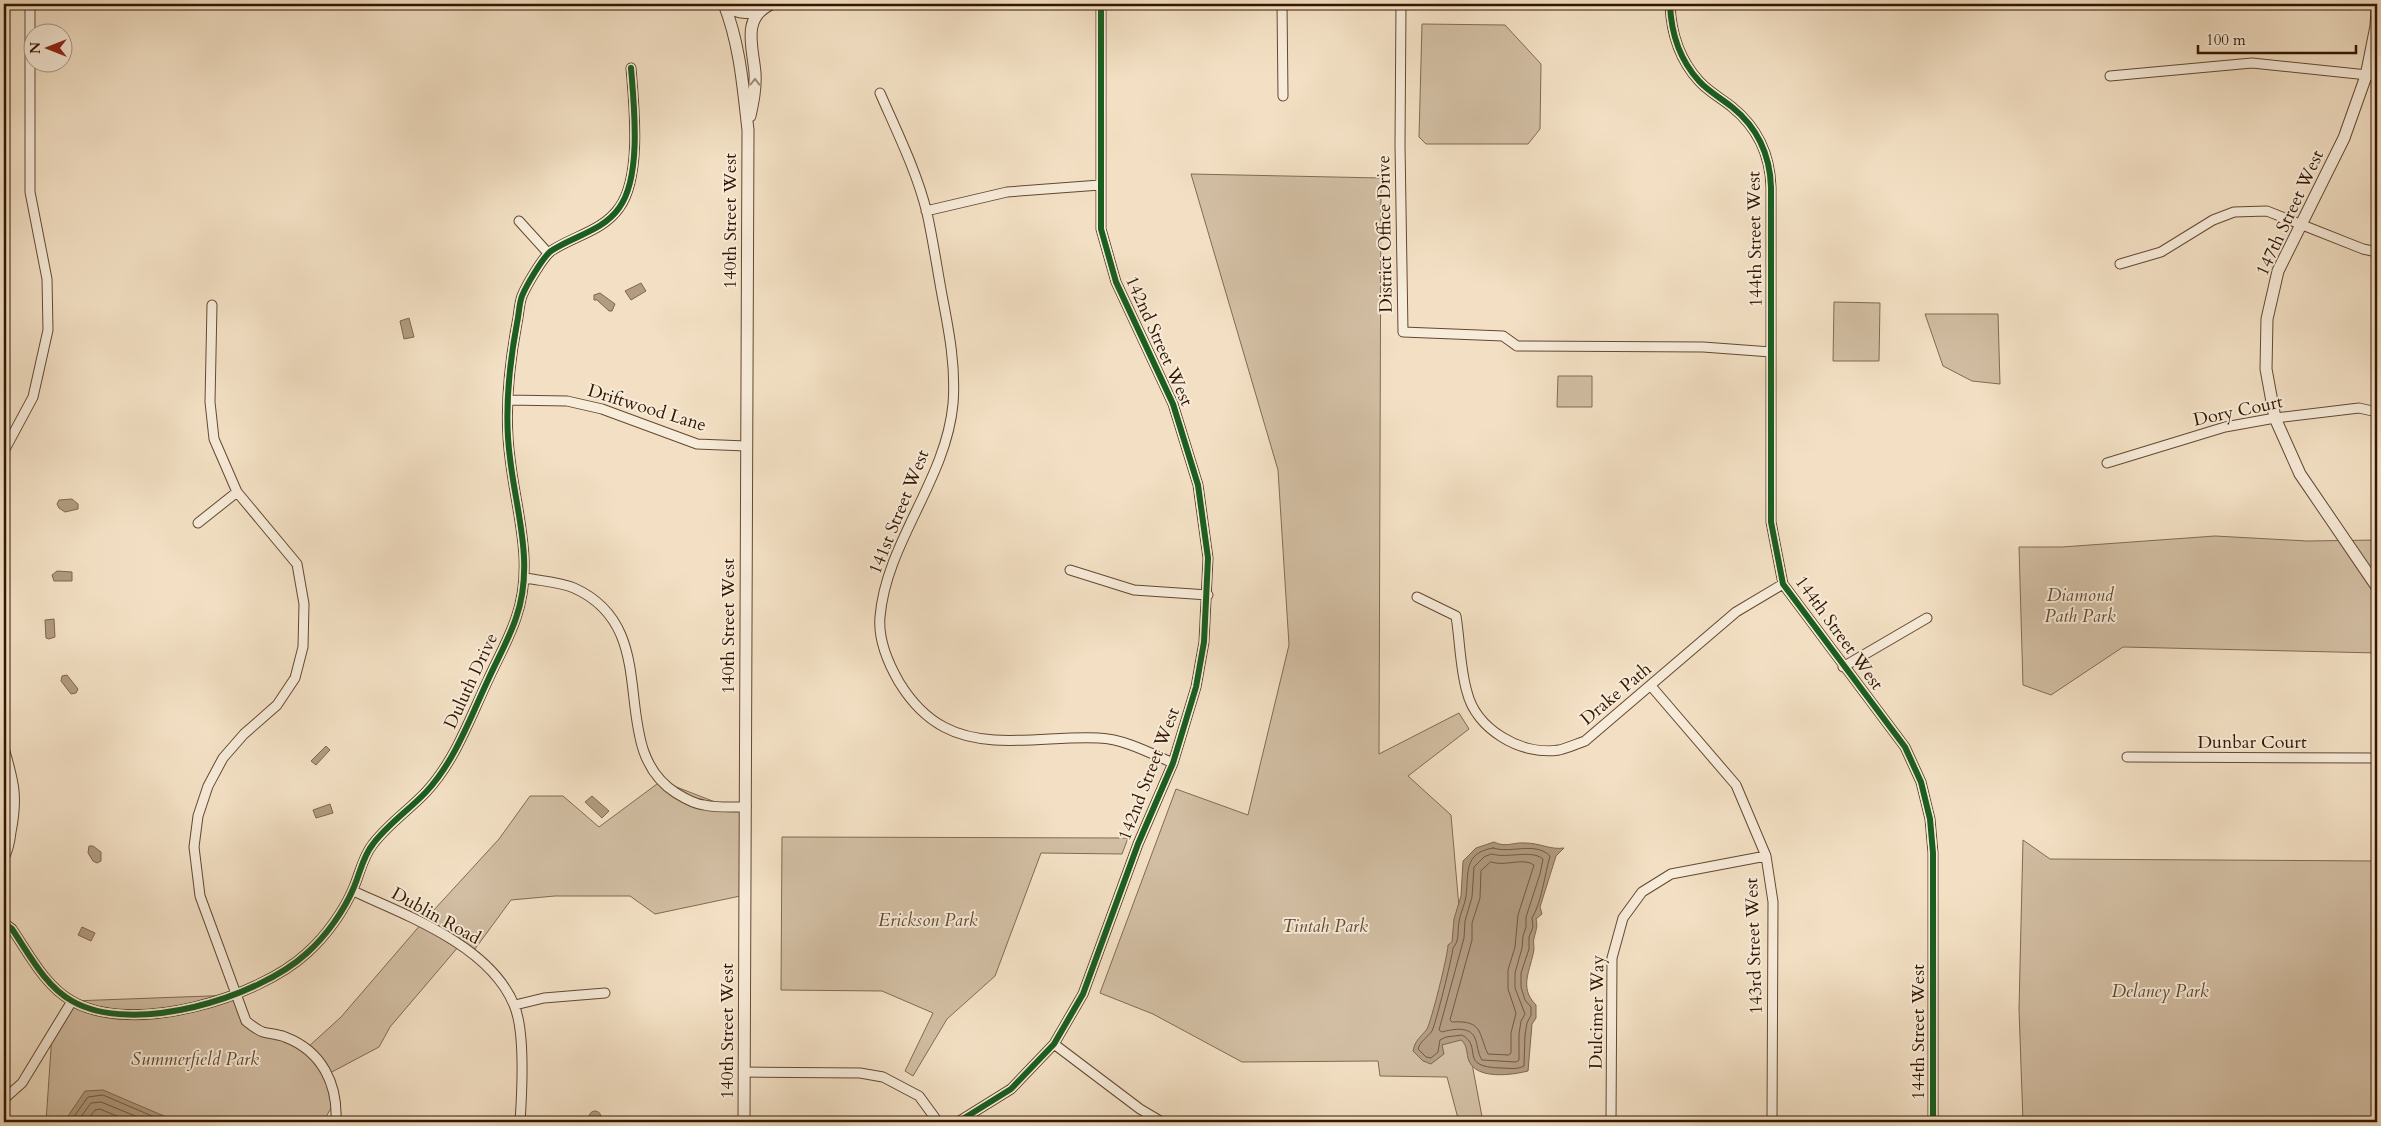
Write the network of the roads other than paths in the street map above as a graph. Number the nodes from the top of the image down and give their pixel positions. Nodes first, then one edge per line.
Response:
1 (30, 4) edge
2 (725, 4) edge
3 (1101, 4) edge
4 (1282, 4) edge
5 (1401, 4) edge
6 (1670, 4) edge
7 (768, 5) edge
8 (2377, 9) edge
9 (631, 68) dead end
10 (2110, 76) dead end
11 (2372, 76) edge
12 (880, 93) dead end
13 (1283, 96) dead end
14 (748, 130) junction
15 (1100, 185) junction
16 (926, 211) junction
17 (519, 221) dead end
18 (2300, 224) junction
19 (2377, 252) edge
20 (548, 253) junction
21 (2120, 264) dead end
22 (212, 305) dead end
23 (1771, 352) junction
24 (508, 400) junction
25 (2377, 412) edge
26 (2275, 418) junction
27 (746, 446) junction
28 (4, 450) edge
29 (2107, 463) dead end
30 (237, 492) junction
31 (198, 523) dead end
32 (1070, 570) dead end
33 (526, 578) junction
34 (1783, 584) junction
35 (2377, 588) edge
36 (1208, 595) junction
37 (1417, 598) dead end
38 (1927, 618) dead end
39 (1843, 667) junction
40 (1651, 686) junction
41 (4, 748) edge
42 (2127, 758) dead end
43 (2377, 758) edge
44 (1173, 763) junction
45 (746, 807) junction
46 (1766, 856) junction
47 (4, 858) edge
48 (353, 890) junction
49 (4, 923) edge
50 (605, 993) dead end
51 (236, 995) junction
52 (72, 1001) junction
53 (515, 1005) junction
54 (1054, 1044) junction
55 (744, 1072) junction
56 (4, 1099) edge
57 (336, 1122) edge
58 (520, 1122) edge
59 (744, 1122) edge
60 (938, 1122) edge
61 (958, 1122) edge
62 (1162, 1122) edge
63 (1611, 1122) edge
64 (1772, 1122) edge
65 (1932, 1122) edge

1 - 28 street
2 - 7 street
2 - 14 street, 140th Street West
3 - 15 street, 142nd Street West
4 - 13 street
5 - 23 street, District Office Drive
6 - 23 street, 144th Street West
14 -> 7 street, 140th Street West
8 - 11 street, 147th Street West
9 - 20 street
10 - 11 street
11 - 18 street, 147th Street West
12 - 16 street, 141st Street West
14 - 27 street, 140th Street West
15 - 16 street
15 - 36 street, 142nd Street West
16 - 44 street, 141st Street West
17 - 20 street
18 - 19 street
18 - 21 street
18 - 26 street, 147th Street West
20 - 24 street, Duluth Drive
22 - 30 street
23 - 34 street, 144th Street West
24 - 27 street, Driftwood Lane
24 - 33 street, Duluth Drive
25 - 26 street, Dory Court
26 - 29 street, Dory Court
26 - 35 street, 147th Street West
27 - 45 street, 140th Street West
30 - 31 street
30 - 51 street
32 - 36 street
33 - 45 street
33 - 48 street, Duluth Drive
34 - 39 street, 144th Street West
34 - 40 street, Drake Path
36 - 44 street, 142nd Street West
37 - 40 street, Drake Path
38 - 39 street
39 - 65 street, 144th Street West
40 - 46 street, 143rd Street West
41 - 47 street
42 - 43 street, Dunbar Court
44 - 54 street, 142nd Street West
45 - 55 street, 140th Street West
46 - 63 street, Dulcimer Way
46 - 64 street, 143rd Street West
48 - 51 street, Duluth Drive
48 - 53 street, Dublin Road
49 - 52 street, Duluth Drive
50 - 53 street
51 - 52 street, Duluth Drive
51 - 57 street
52 - 56 street
53 - 58 street, Dublin Road
54 - 61 street, 142nd Street West
54 - 62 street
55 - 59 street, 140th Street West
55 - 60 street

